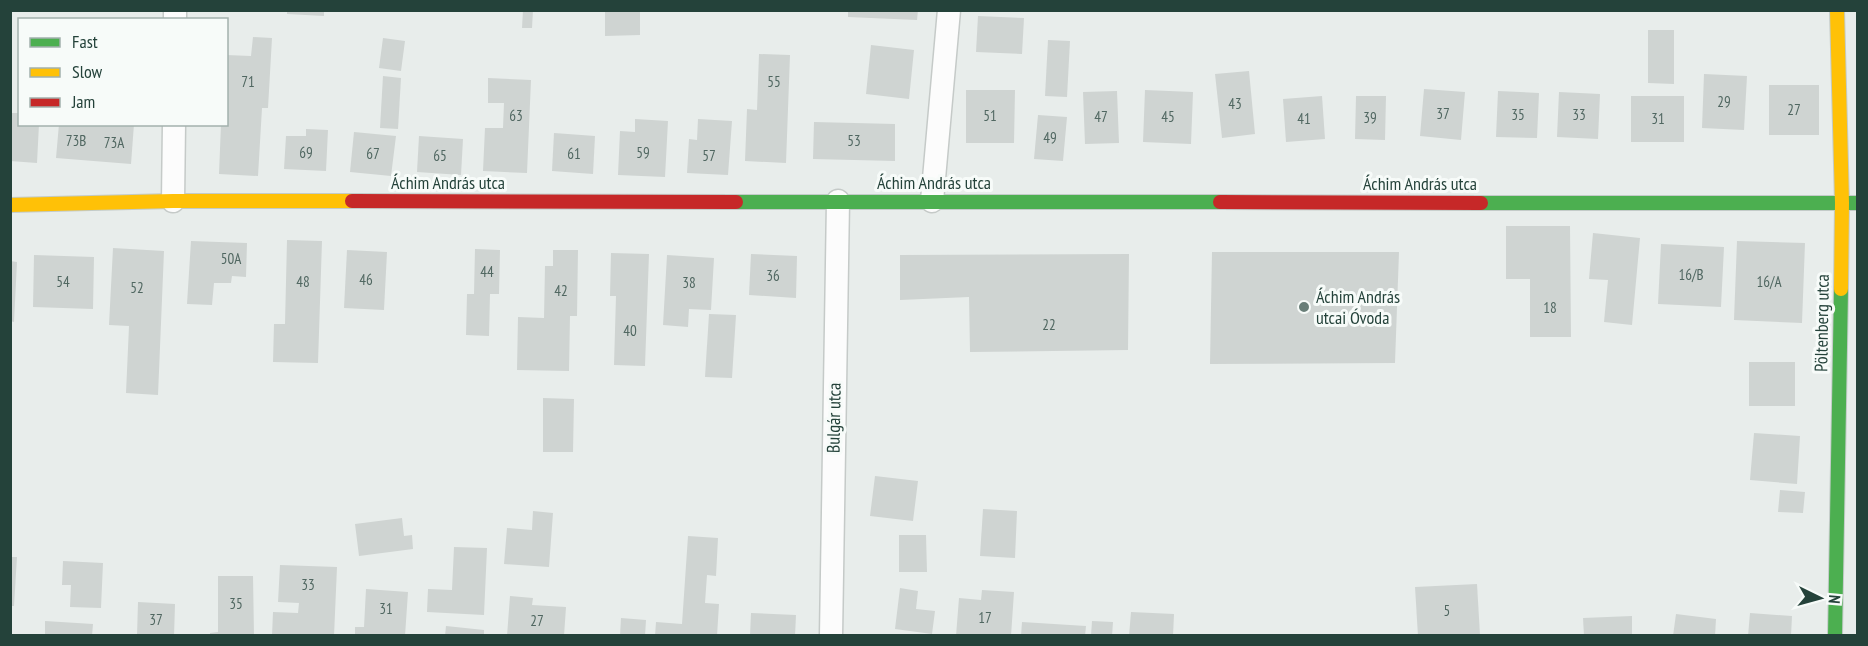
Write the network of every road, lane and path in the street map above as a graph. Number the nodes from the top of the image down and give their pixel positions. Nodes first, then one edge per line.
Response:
1 (949, 10) edge
2 (1837, 10) edge
3 (174, 126) edge
4 (173, 201) junction
5 (838, 201) junction
6 (932, 201) junction
7 (1842, 203) junction
8 (1857, 203) edge
9 (10, 205) edge
10 (831, 636) edge
11 (1835, 636) edge

1 - 6 street
2 - 7 street, Pöltenberg utca
3 - 4 street
4 - 5 street, Áchim András utca
4 - 9 street, Áchim András utca
5 - 6 street, Áchim András utca
5 - 10 street, Bulgár utca
6 - 7 street, Áchim András utca
7 - 8 street, Áchim András utca
7 - 11 street, Pöltenberg utca

